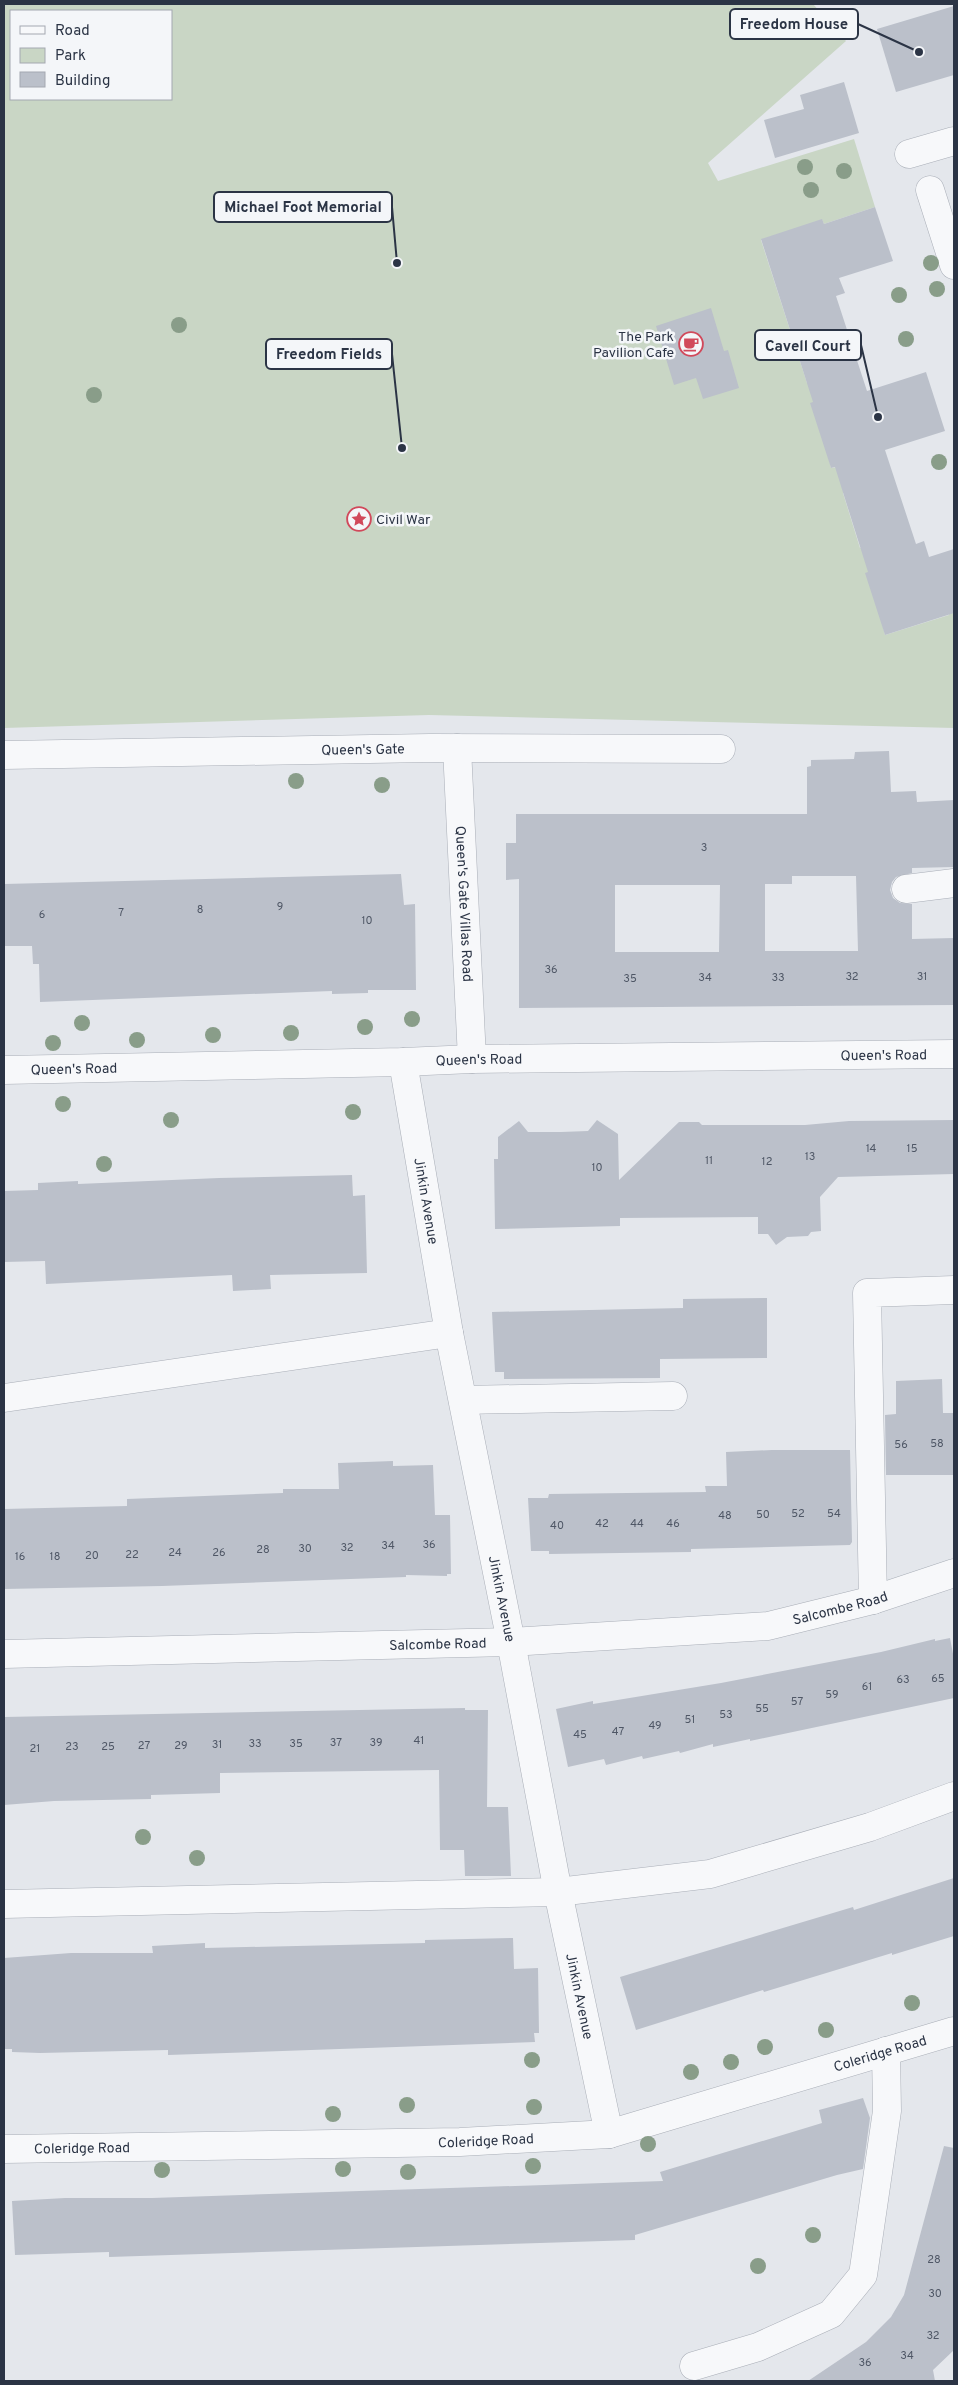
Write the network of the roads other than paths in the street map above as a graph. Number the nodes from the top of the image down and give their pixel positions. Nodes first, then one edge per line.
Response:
1 (954, 141) edge
2 (909, 154) dead end
3 (930, 190) dead end
4 (954, 265) edge
5 (457, 748) junction
6 (721, 749) dead end
7 (4, 755) edge
8 (954, 883) edge
9 (906, 889) dead end
10 (954, 1054) edge
11 (472, 1059) junction
12 (403, 1062) junction
13 (4, 1070) edge
14 (954, 1290) edge
15 (449, 1333) junction
16 (673, 1396) dead end
17 (4, 1398) edge
18 (463, 1400) junction
19 (954, 1572) edge
20 (873, 1600) junction
21 (511, 1642) junction
22 (4, 1654) edge
23 (954, 1796) edge
24 (558, 1892) junction
25 (4, 1904) edge
26 (954, 2031) edge
27 (886, 2052) junction
28 (609, 2134) junction
29 (4, 2149) edge
30 (694, 2366) dead end

1 - 2 street
3 - 4 street
5 - 6 street, Queen's Gate
5 - 7 street, Queen's Gate
5 - 11 street, Queen's Gate Villas Road
8 - 9 street
10 - 11 street, Queen's Road
11 - 12 street, Queen's Road
12 - 13 street, Queen's Road
12 - 15 street, Jinkin Avenue
14 - 20 street
15 - 17 street
15 - 18 street, Jinkin Avenue
16 - 18 street
18 - 21 street, Jinkin Avenue
19 - 20 street, Salcombe Road
20 - 21 street, Salcombe Road
21 - 22 street, Salcombe Road
21 - 24 street, Jinkin Avenue
23 - 24 street
24 - 25 street
24 - 28 street, Jinkin Avenue
26 - 27 street, Coleridge Road
27 - 28 street, Coleridge Road
27 - 30 street
28 - 29 street, Coleridge Road

